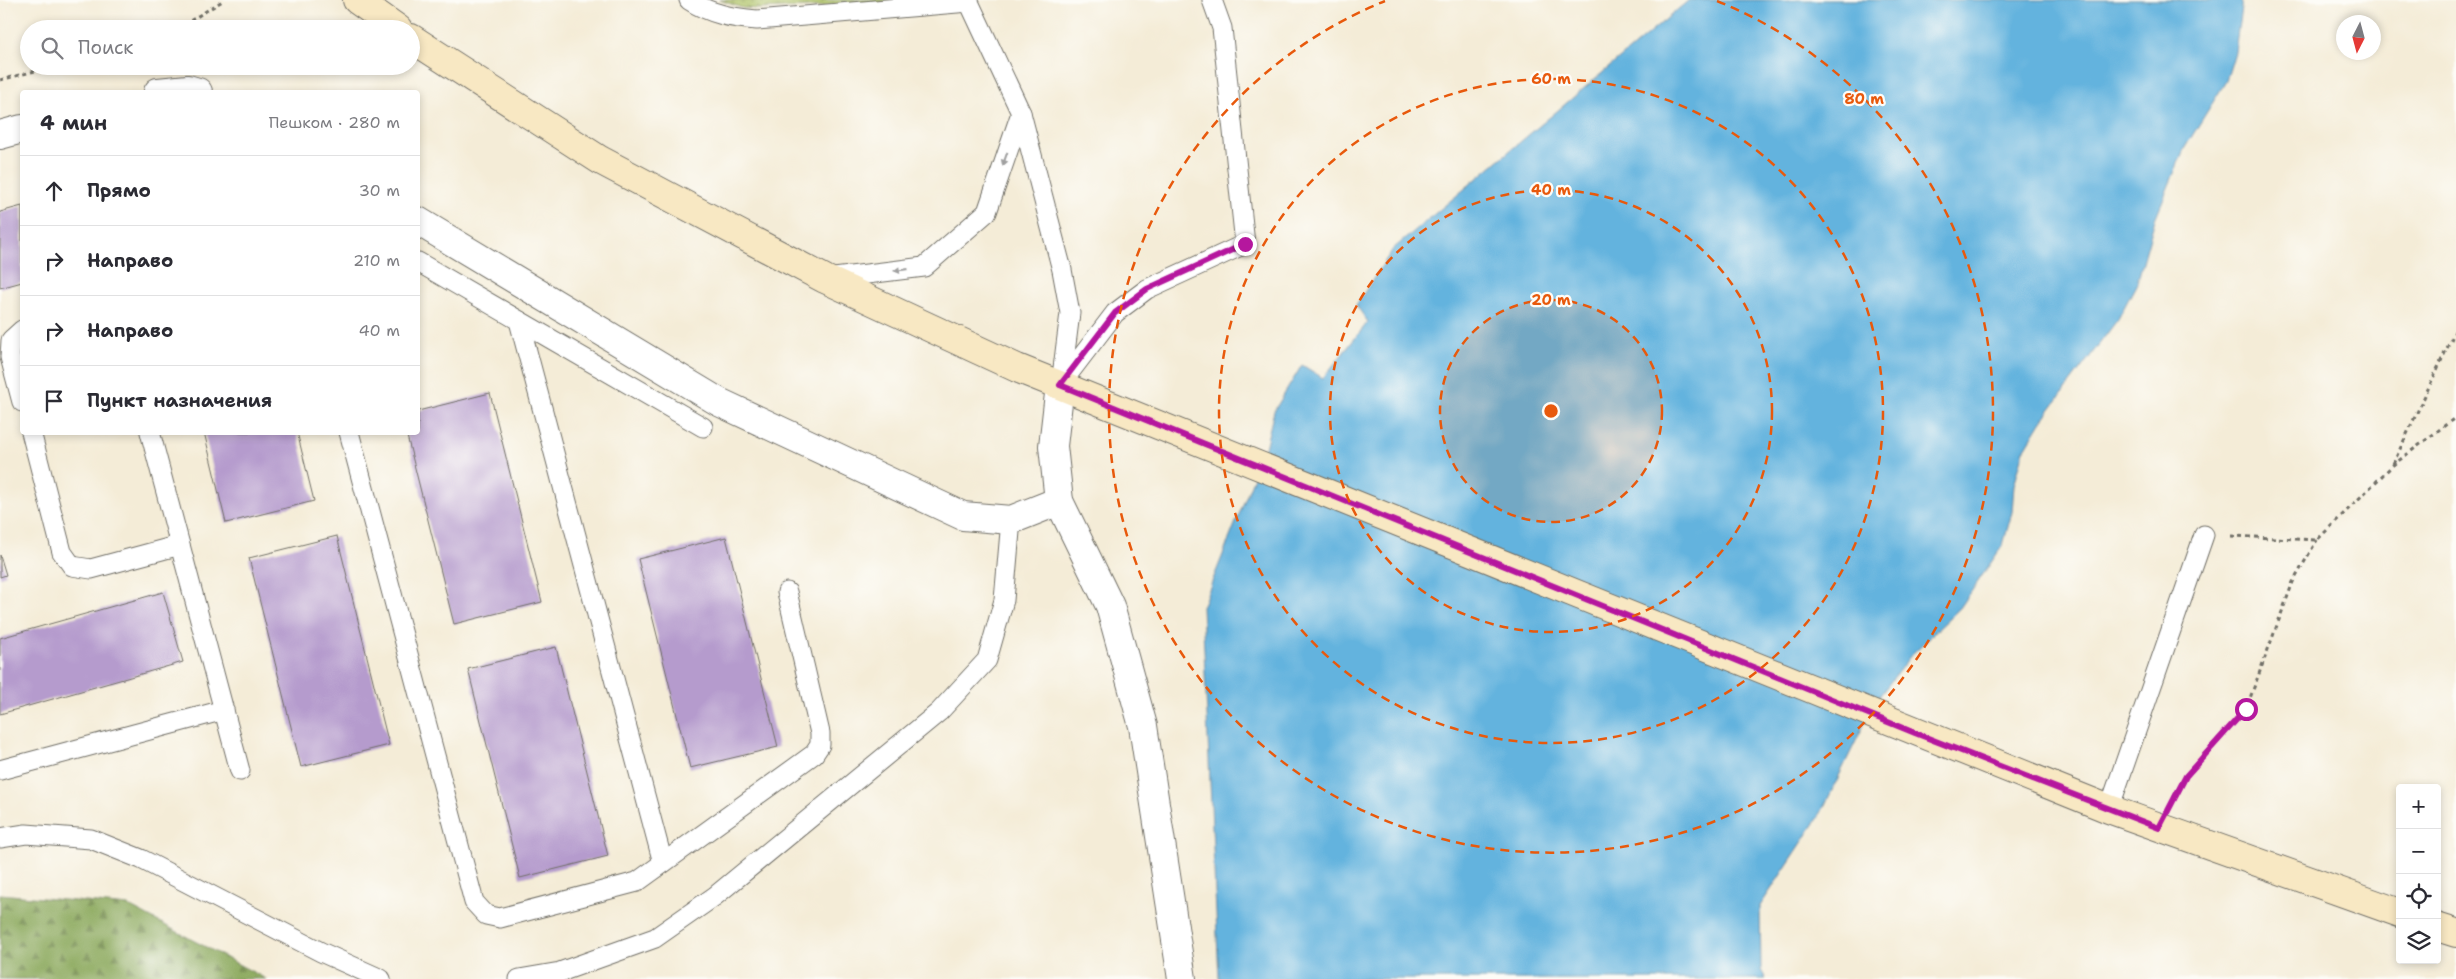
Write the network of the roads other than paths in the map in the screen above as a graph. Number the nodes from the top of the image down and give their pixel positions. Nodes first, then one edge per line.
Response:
1 (357, 0) edge
2 (689, 0) edge
3 (1212, 0) edge
4 (969, 1) edge
5 (385, 20) edge
6 (420, 44) edge
7 (178, 90) edge
8 (191, 90) edge
9 (1021, 113) junction
10 (20, 130) edge
11 (0, 135) edge
12 (420, 222) edge
13 (420, 263) edge
14 (825, 279) junction
15 (519, 321) junction
16 (20, 332) edge
17 (1060, 385) junction
18 (20, 394) edge
19 (703, 427) dead end
20 (31, 435) edge
21 (151, 435) edge
22 (350, 435) edge
23 (1059, 501) junction
24 (1011, 520) junction
25 (2204, 535) road end
26 (180, 545) junction
27 (787, 592) dead end
28 (224, 710) junction
29 (0, 770) edge
30 (240, 771) dead end
31 (2109, 809) junction
32 (0, 838) edge
33 (663, 863) junction
34 (2396, 912) edge
35 (2441, 928) edge
36 (2456, 933) edge
37 (382, 979) edge
38 (519, 979) edge
39 (1182, 979) edge

1 - 5 main road
2 - 4 lane
3 - 17 lane
4 - 9 lane
6 - 14 main road
7 - 8 street
9 -> 14 lane
9 - 17 lane
10 - 11 street
12 - 24 street
13 - 15 lane
14 - 17 main road
15 - 19 lane
15 - 33 lane
16 - 18 lane
17 - 23 street
17 - 31 main road
20 - 26 lane
21 - 26 lane
22 - 33 lane
23 - 24 street
23 - 39 street
24 - 38 lane
25 - 31 lane
26 - 28 lane
27 - 33 lane
28 - 29 lane
28 - 30 lane
31 - 34 main road
32 - 37 lane
35 - 36 main road

